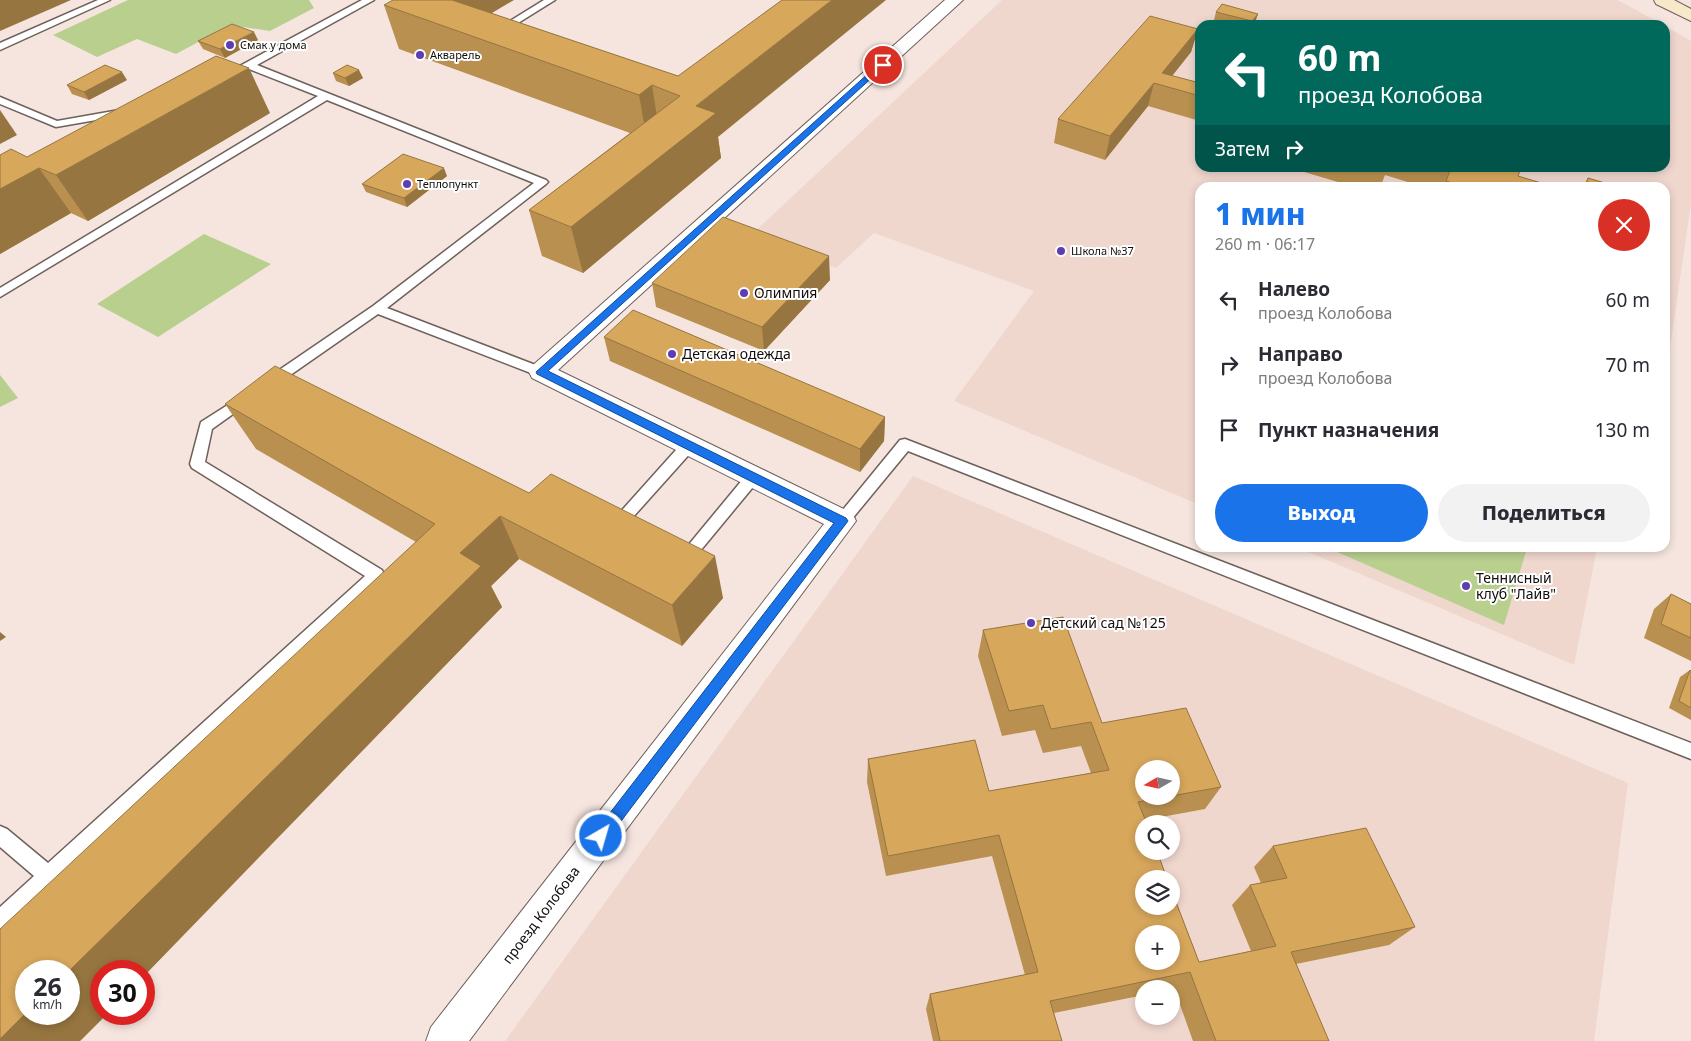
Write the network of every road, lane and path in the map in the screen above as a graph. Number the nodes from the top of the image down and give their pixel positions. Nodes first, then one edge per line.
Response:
1 (105, 0) edge
2 (369, 0) edge
3 (550, 0) edge
4 (955, 0) edge
5 (1662, 0) edge
6 (1691, 16) edge
7 (503, 37) edge
8 (0, 47) edge
9 (249, 65) junction
10 (216, 81) edge
11 (326, 96) junction
12 (0, 100) edge
13 (138, 110) edge
14 (0, 293) edge
15 (377, 309) junction
16 (541, 372) junction
17 (689, 445) junction
18 (753, 477) junction
19 (842, 521) junction
20 (620, 522) edge
21 (691, 552) edge
22 (1691, 751) edge
23 (0, 835) edge
24 (48, 876) junction
25 (0, 920) edge
26 (445, 1041) edge

1 - 8 lane
2 - 9 lane
3 - 7 lane
4 - 16 street
5 - 6 street
9 - 10 lane
9 - 11 lane
11 - 14 lane
11 - 15 lane
12 - 13 lane
15 - 16 lane
15 - 24 lane
16 - 17 street
17 - 18 street
17 - 20 lane
18 - 19 street
18 - 21 lane
19 - 22 lane
19 - 26 street, проезд Колобова
23 - 24 lane
24 - 25 lane

